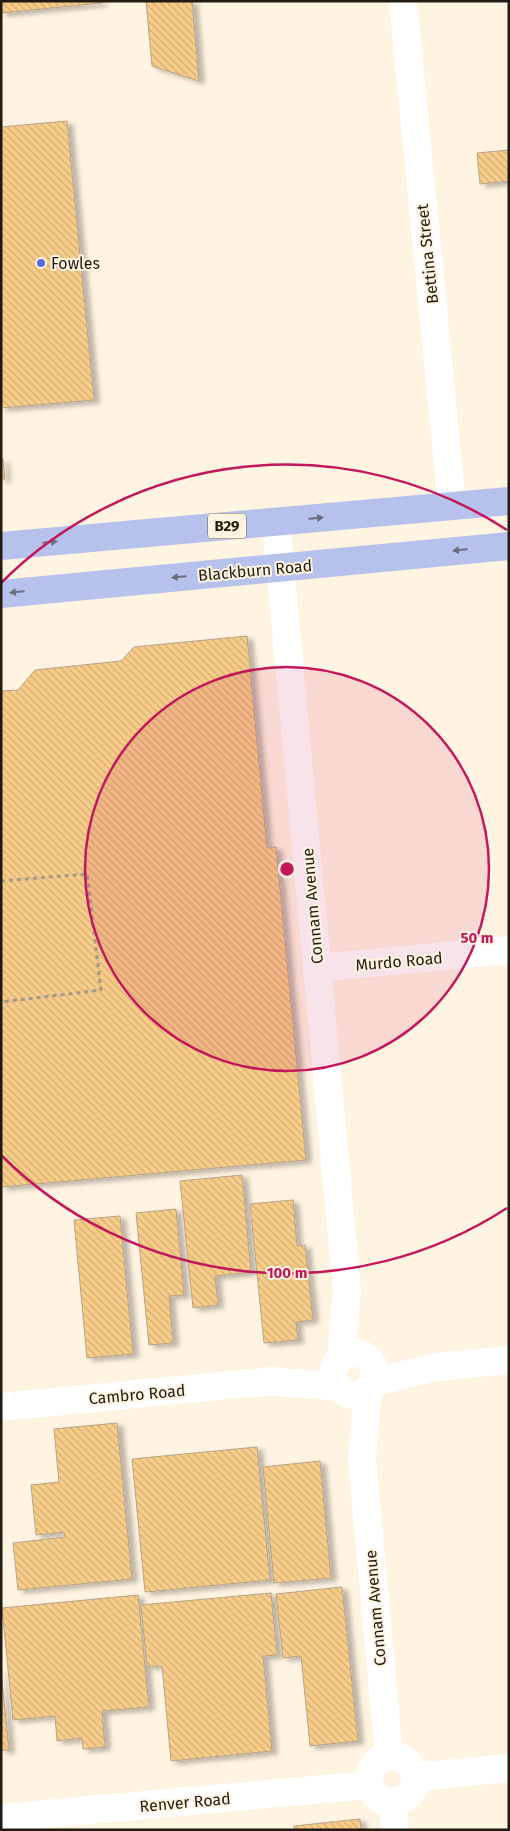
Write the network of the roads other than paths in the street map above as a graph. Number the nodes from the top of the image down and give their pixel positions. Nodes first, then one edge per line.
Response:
1 (403, 1) edge
2 (509, 501) edge
3 (452, 506) junction
4 (276, 522) junction
5 (1, 546) edge
6 (509, 546) edge
7 (280, 567) junction
8 (1, 594) edge
9 (509, 950) edge
10 (318, 968) junction
11 (509, 1360) edge
12 (355, 1374) junction
13 (1, 1407) edge
14 (389, 1756) junction
15 (509, 1768) edge
16 (415, 1777) junction
17 (369, 1785) junction
18 (393, 1802) junction
19 (1, 1818) edge
20 (396, 1830) edge

1 - 3 street, Bettina Street
2 - 3 main road, B29
4 -> 3 main road, B29
5 -> 4 main road, B29
4 - 7 street, Connam Avenue
6 -> 7 main road, Blackburn Road
7 -> 8 main road, Blackburn Road
7 - 10 street, Connam Avenue
9 - 10 street, Murdo Road
10 - 12 street, Connam Avenue
11 - 12 street, Cambro Road
12 - 13 street, Cambro Road
12 - 14 street, Connam Avenue
14 - 16 street
14 - 17 street
15 - 16 street
16 - 18 street
17 - 18 street
17 - 19 street, Renver Road
18 - 20 street

